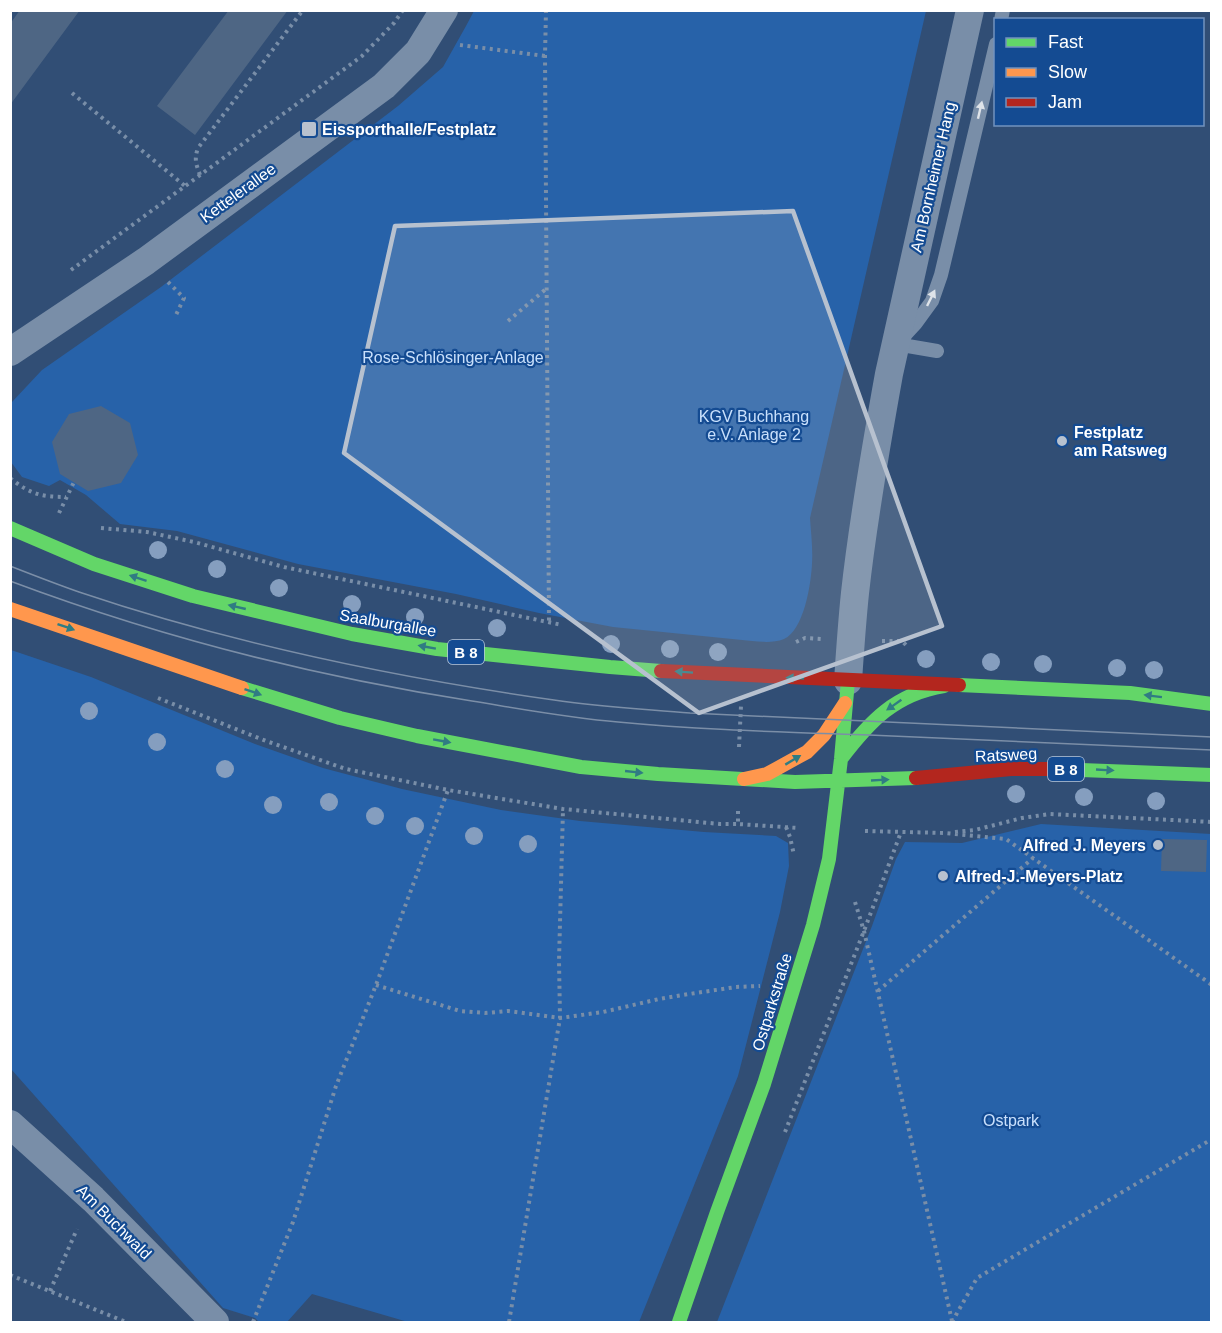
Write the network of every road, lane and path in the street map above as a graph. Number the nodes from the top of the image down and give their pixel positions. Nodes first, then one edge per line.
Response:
1 (303, 10) edge
2 (403, 10) edge
3 (444, 10) edge
4 (546, 10) edge
5 (970, 10) edge
6 (457, 45) dead end
7 (994, 52) edge
8 (545, 56) junction
9 (72, 93) dead end
10 (201, 175) junction
11 (185, 186) junction
12 (71, 270) dead end
13 (167, 282) dead end
14 (547, 288) junction
15 (176, 315) dead end
16 (508, 321) dead end
17 (896, 345) junction
18 (937, 351) dead end
19 (10, 352) edge
20 (10, 478) edge
21 (74, 482) dead end
22 (66, 497) junction
23 (55, 522) dead end
24 (94, 527) dead end
25 (10, 528) edge
26 (10, 609) edge
27 (969, 684) junction
28 (847, 690) junction
29 (741, 697) dead end
30 (1212, 704) edge
31 (739, 754) dead end
32 (841, 759) junction
33 (1212, 775) edge
34 (739, 780) junction
35 (838, 782) junction
36 (448, 790) dead end
37 (563, 809) dead end
38 (1212, 822) edge
39 (883, 831) dead end
40 (902, 832) junction
41 (945, 833) junction
42 (1033, 858) junction
43 (864, 931) junction
44 (376, 985) junction
45 (1212, 985) edge
46 (766, 986) dead end
47 (878, 991) junction
48 (560, 1018) junction
49 (11, 1128) edge
50 (783, 1138) dead end
51 (1212, 1139) edge
52 (81, 1220) dead end
53 (10, 1275) edge
54 (50, 1291) junction
55 (951, 1322) edge
56 (126, 1323) edge
57 (215, 1323) edge
58 (253, 1323) edge
59 (509, 1323) edge
60 (679, 1323) edge

1 - 10 path
2 - 10 path
3 - 19 street, Kettelerallee
4 - 8 path
5 - 17 street, Am Bornheimer Hang
6 - 8 path
17 -> 7 lane, Am Bornheimer Hang
8 - 14 path
9 - 11 path
10 - 11 path
11 - 12 path
13 - 15 path
14 - 16 path
14 - 24 path
17 - 18 lane
17 - 28 street, Am Bornheimer Hang
20 - 22 path
21 - 22 path
22 - 23 path
28 -> 25 main road, Saalburgallee / B 8
26 -> 34 main road, B 8
27 - 28 main road, B 8
30 -> 27 main road, B 8
27 -> 32 main road, B 8
28 - 32 main road, Ostparkstraße
34 -> 28 main road, B 8
29 - 31 path
32 - 35 main road, Ostparkstraße
35 -> 33 main road, Ratsweg / B 8
34 - 35 main road, B 8
35 - 60 main road, Ostparkstraße
36 - 44 path
37 - 48 path
38 - 41 path
39 - 40 path
40 - 41 path
40 - 43 path
41 - 42 path
42 - 45 path
42 - 47 path
43 - 47 path
43 - 50 path
44 - 48 path
44 - 58 path
46 - 48 path
47 - 55 path
48 - 59 path
49 - 57 street, Am Buchwald
51 - 55 path
52 - 54 path
53 - 54 path
54 - 56 path

